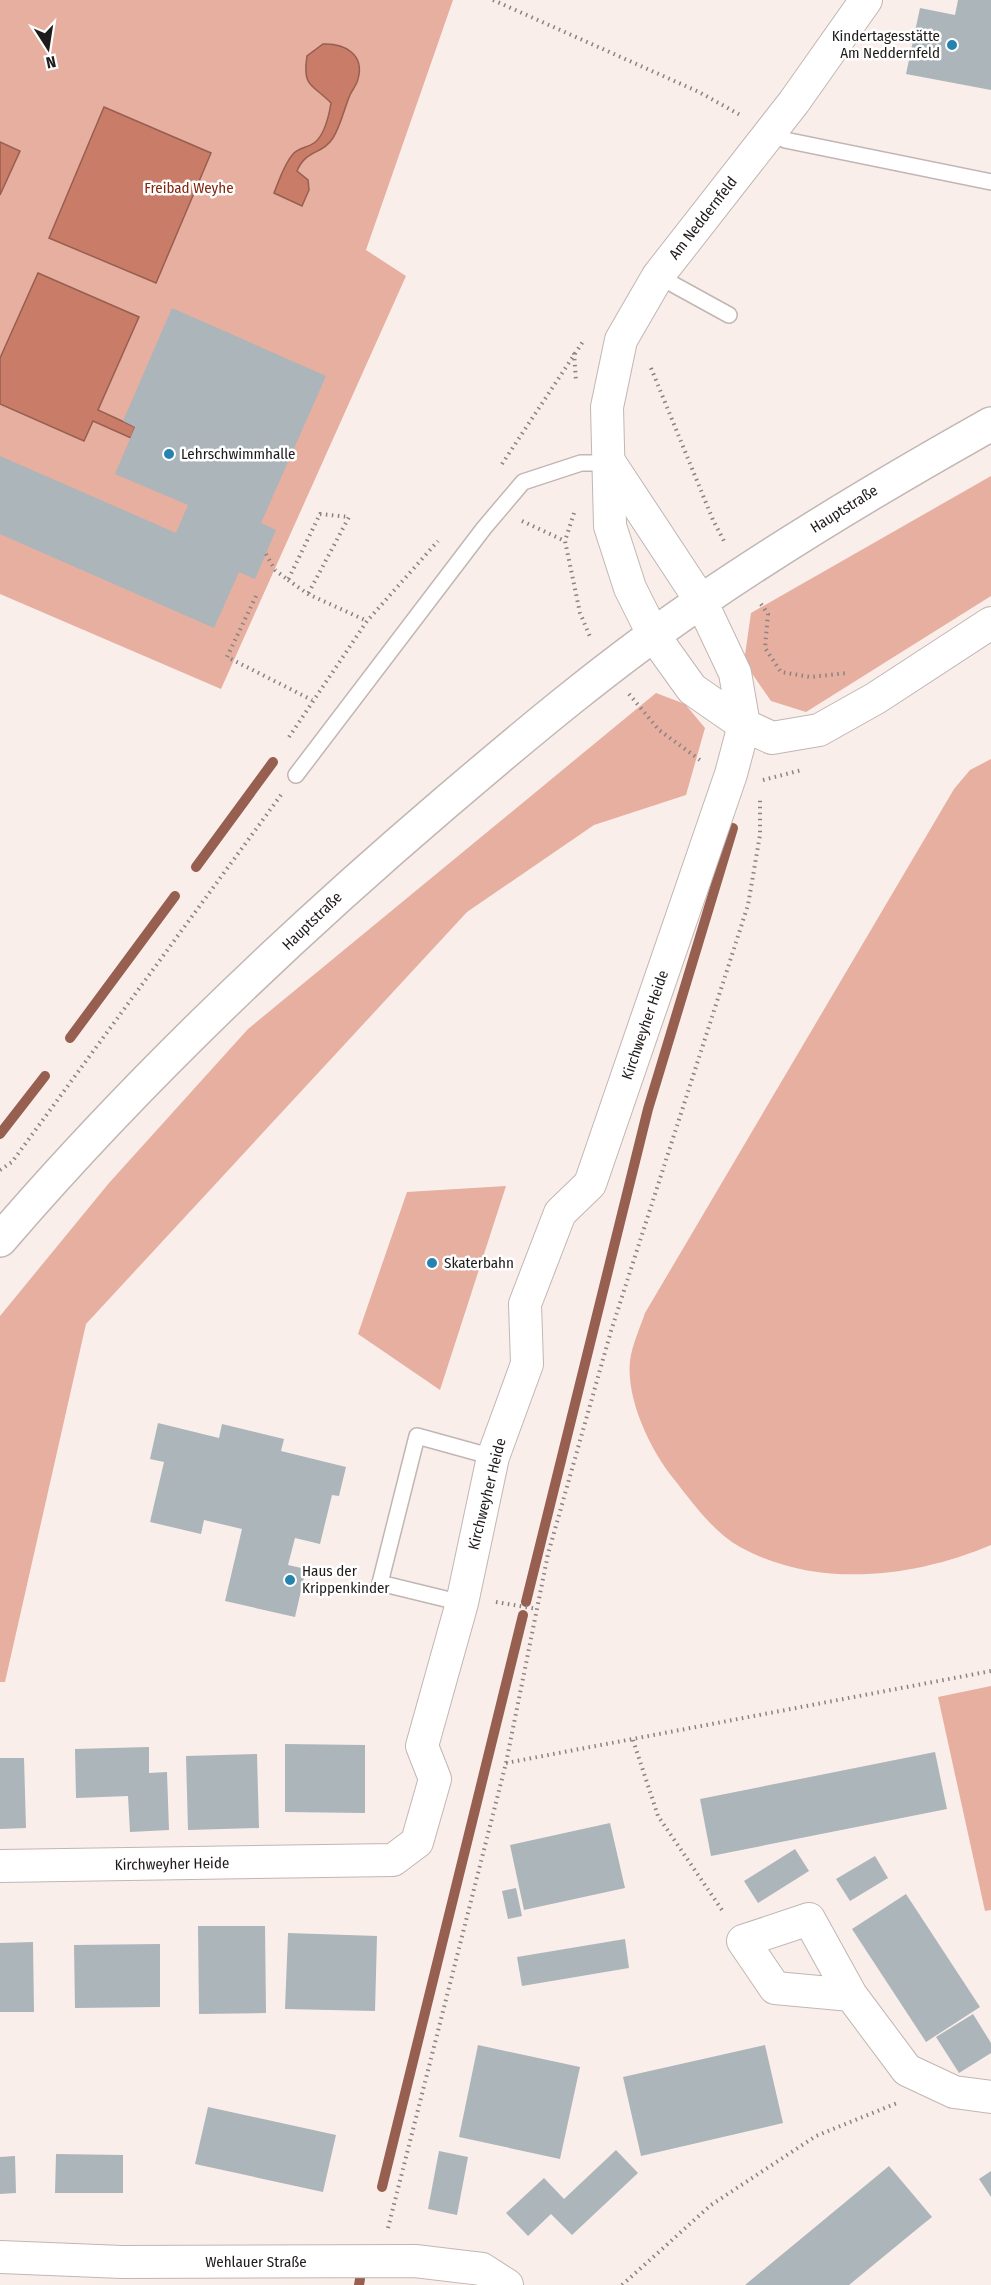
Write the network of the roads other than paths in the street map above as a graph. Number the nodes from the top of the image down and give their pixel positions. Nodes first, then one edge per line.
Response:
1 (866, 0) edge
2 (785, 140) dead end
3 (991, 182) edge
4 (658, 276) junction
5 (729, 315) dead end
6 (991, 424) edge
7 (610, 463) junction
8 (701, 601) junction
9 (991, 623) edge
10 (654, 636) junction
11 (744, 725) junction
12 (296, 775) road end
13 (0, 1240) edge
14 (493, 1457) junction
15 (463, 1600) junction
16 (0, 1866) edge
17 (851, 1995) junction
18 (991, 2097) edge
19 (0, 2257) edge
20 (507, 2285) edge

1 - 4 street, Am Neddernfeld
2 - 3 lane
4 - 5 lane
4 - 7 street, Am Neddernfeld
6 - 8 main road, Hauptstraße
7 - 8 street
7 - 10 street, Am Neddernfeld
7 - 12 lane
8 - 10 main road, Hauptstraße
8 - 11 street
9 - 11 street
10 - 11 street
10 - 13 main road, Hauptstraße
11 - 14 street, Kirchweyher Heide
14 - 15 street, Kirchweyher Heide
14 - 15 lane
15 - 16 street, Kirchweyher Heide
17 - 17 street
17 - 18 street
19 - 20 street, Wehlauer Straße

